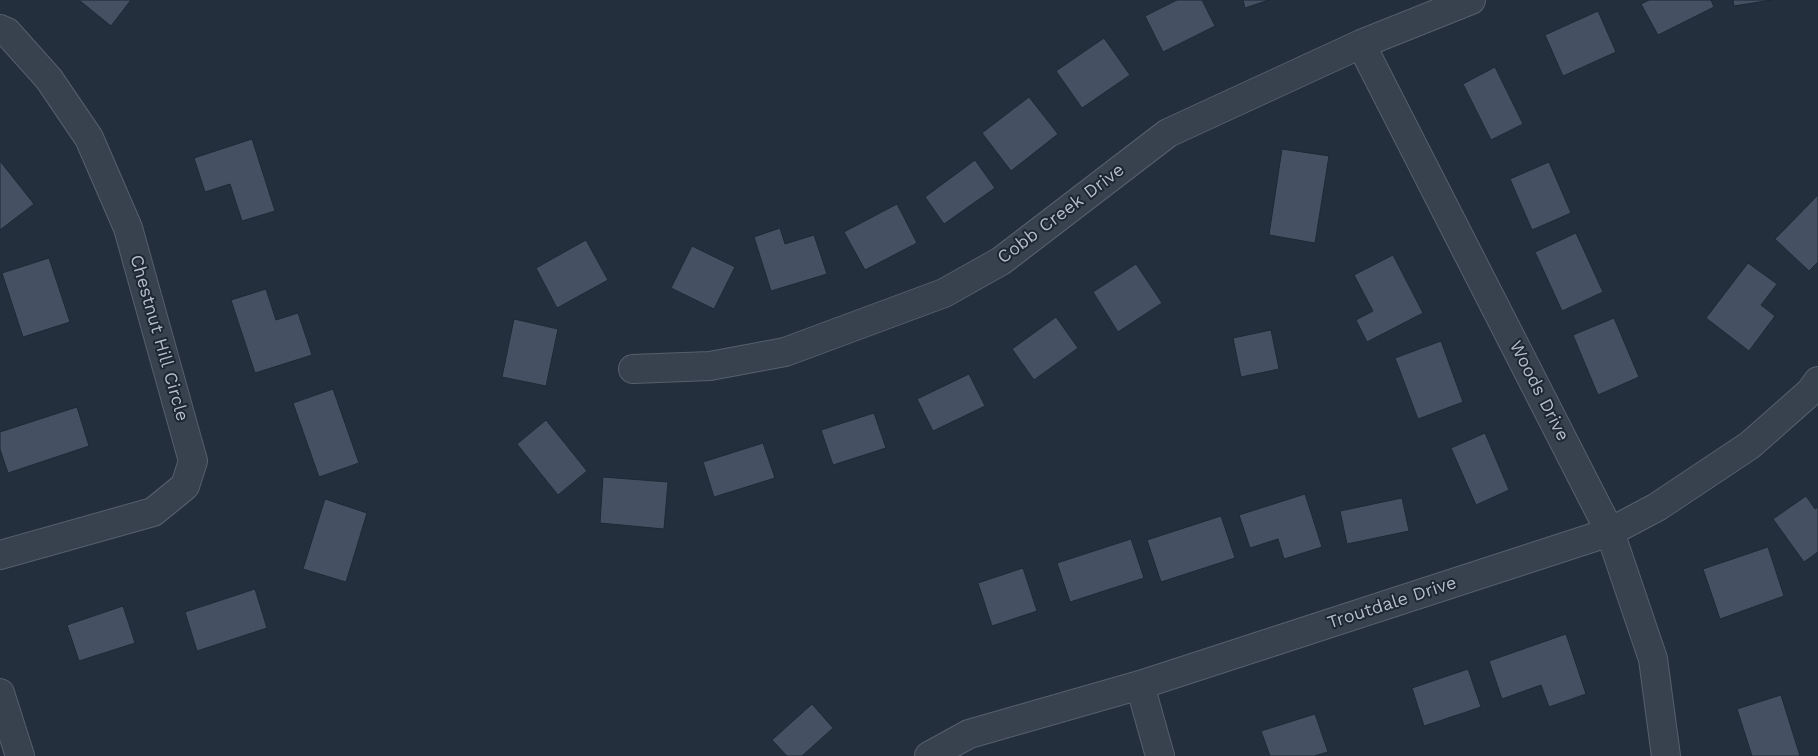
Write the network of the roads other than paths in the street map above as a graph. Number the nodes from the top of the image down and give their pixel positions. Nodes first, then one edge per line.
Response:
1 (1471, 0) edge
2 (0, 29) edge
3 (1361, 44) junction
4 (633, 370) dead end
5 (1818, 381) edge
6 (1610, 532) junction
7 (0, 555) edge
8 (1140, 685) junction
9 (0, 692) edge
10 (20, 756) edge
11 (929, 756) edge
12 (1160, 756) edge
13 (1666, 756) edge

1 - 3 street, Cobb Creek Drive
2 - 7 street, Chestnut Hill Circle
3 - 4 street, Cobb Creek Drive
3 - 6 street, Woods Drive
5 - 6 street, Troutdale Drive
6 - 8 street, Troutdale Drive
6 - 13 street, Woods Drive
8 - 11 street, Troutdale Drive
8 - 12 street
9 - 10 street

